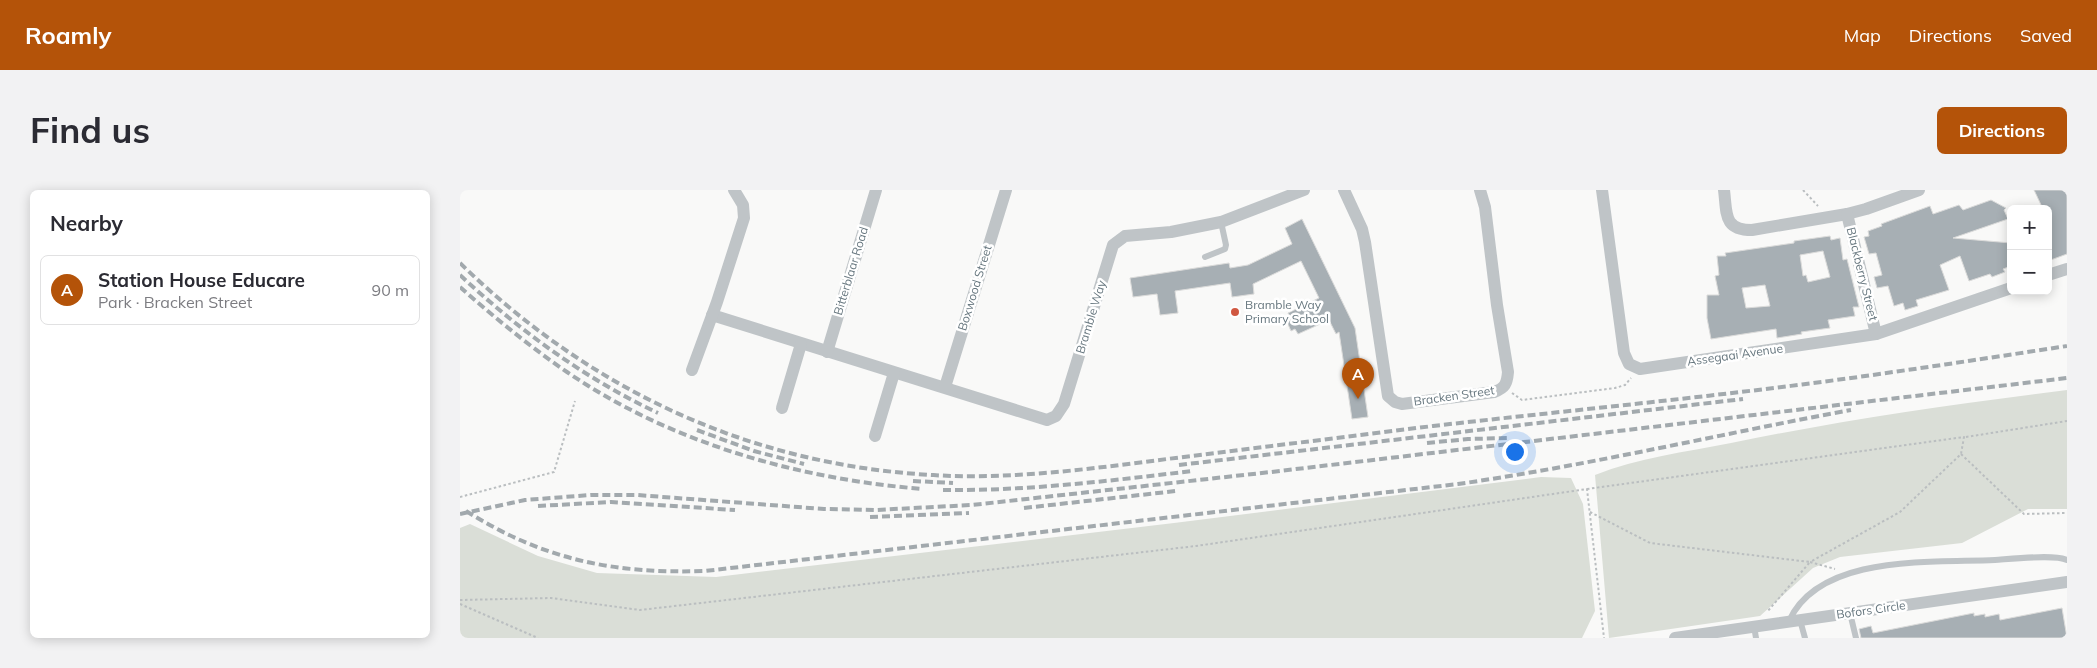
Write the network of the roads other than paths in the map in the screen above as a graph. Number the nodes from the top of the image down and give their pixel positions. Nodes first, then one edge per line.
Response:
1 (734, 190) edge
2 (876, 190) edge
3 (1006, 190) edge
4 (1304, 190) edge
5 (1344, 190) edge
6 (1480, 190) edge
7 (1602, 190) edge
8 (1724, 190) edge
9 (1918, 190) edge
10 (1847, 214) junction
11 (1221, 222) junction
12 (1205, 257) dead end
13 (2067, 269) edge
14 (2052, 274) edge
15 (2007, 289) edge
16 (712, 315) junction
17 (1876, 334) junction
18 (801, 344) junction
19 (826, 352) junction
20 (692, 370) dead end
21 (894, 373) junction
22 (945, 387) junction
23 (782, 408) dead end
24 (874, 436) dead end
25 (2067, 560) edge
26 (2067, 582) edge
27 (1850, 613) junction
28 (1795, 621) junction
29 (1755, 632) edge
30 (1675, 638) edge
31 (1805, 638) edge
32 (1856, 638) edge

1 - 16 street
2 - 19 street, Bitterblaar Road
3 - 22 street, Boxwood Street
4 - 11 street, Bramble Way
5 - 6 street, Bracken Street
7 - 17 street, Assegaai Avenue
8 - 10 street, Blackberry Street
9 - 10 street, Blackberry Street
10 - 17 street, Blackberry Street
11 - 12 lane
11 - 22 street, Bramble Way
13 - 14 street
15 - 17 street, Assegaai Avenue
16 - 18 street, Bramble Way
16 - 20 street
18 - 19 street, Bramble Way
18 - 23 street
19 - 21 street, Bramble Way
21 - 22 street, Bramble Way
21 - 24 street
25 - 28 lane
26 - 27 street, Bofors Circle
27 - 28 street, Bofors Circle
27 - 32 lane
28 - 29 street, Bofors Circle
28 - 31 lane
29 - 30 street, Bofors Circle

